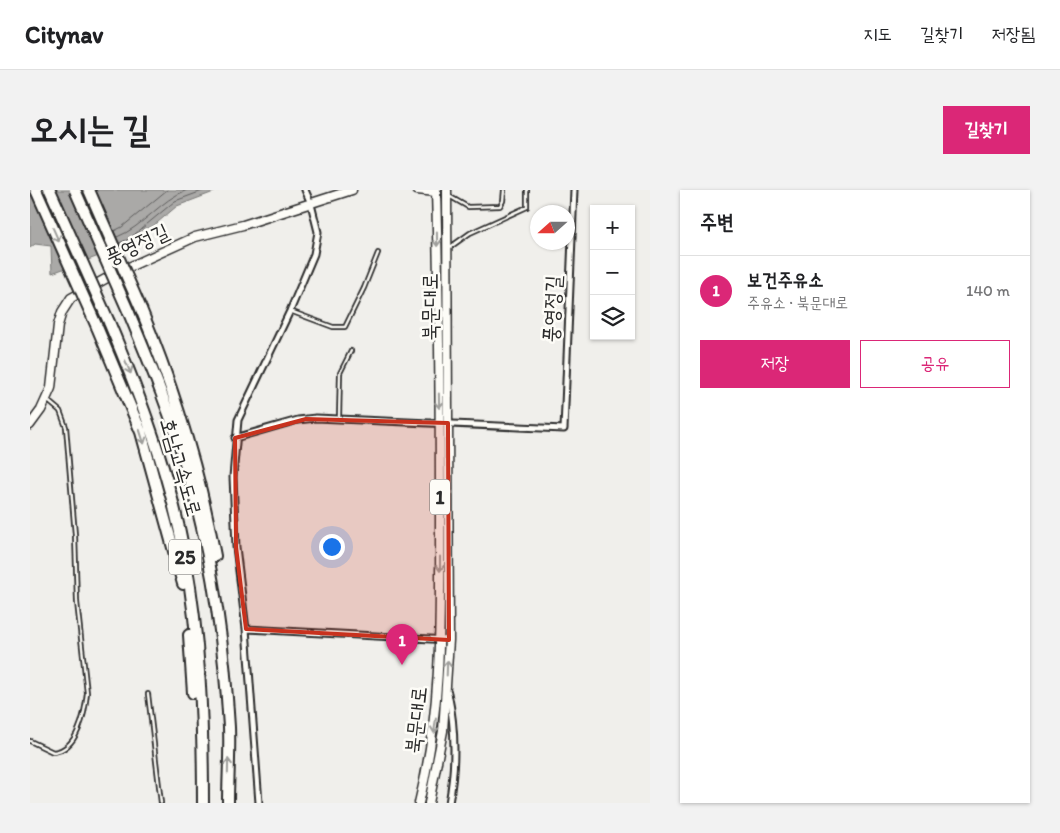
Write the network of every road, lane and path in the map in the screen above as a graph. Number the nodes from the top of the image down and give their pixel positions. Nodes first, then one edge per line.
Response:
1 (36, 190) edge
2 (50, 190) edge
3 (75, 190) edge
4 (89, 190) edge
5 (352, 190) edge
6 (417, 190) edge
7 (504, 190) edge
8 (527, 190) edge
9 (574, 190) edge
10 (306, 191) edge
11 (436, 191) edge
12 (447, 192) edge
13 (310, 202) junction
14 (448, 249) junction
15 (378, 253) dead end
16 (290, 312) junction
17 (351, 351) dead end
18 (46, 399) junction
19 (339, 418) junction
20 (444, 423) junction
21 (30, 425) edge
22 (235, 438) junction
23 (246, 629) junction
24 (444, 639) junction
25 (447, 687) junction
26 (148, 694) dead end
27 (229, 729) junction
28 (30, 741) edge
29 (161, 803) edge
30 (196, 803) edge
31 (203, 803) edge
32 (228, 803) edge
33 (259, 803) edge
34 (419, 803) edge
35 (429, 803) edge
36 (449, 803) edge

1 -> 30 highway, bridge
2 -> 31 highway, 호남고속도로 / 25, bridge
3 - 27 highway, 호남고속도로 / 25, bridge
4 - 27 highway, bridge
5 - 13 main road, 풍영정길
6 - 11 main road
7 - 12 lane
8 - 14 lane
9 - 20 street, 풍영정길
10 - 13 street
11 -> 20 main road, 북문대로 / 1
12 - 14 main road, 북문대로 / 1
13 - 16 street
13 - 18 main road, 풍영정길
14 - 20 main road, 북문대로 / 1
15 - 16 lane
16 - 22 street
17 - 19 lane
18 - 21 main road, 풍영정길
18 - 28 lane
19 - 20 street
19 - 22 street
20 - 24 main road, 북문대로 / 1
22 - 23 street
23 - 24 street
23 - 33 street
25 -> 24 main road, 북문대로 / 1
24 -> 34 main road, 북문대로 / 1
25 - 35 main road, 북문대로 / 1
25 - 36 street
26 - 29 lane
32 -> 27 highway, 호남고속도로 / 25

